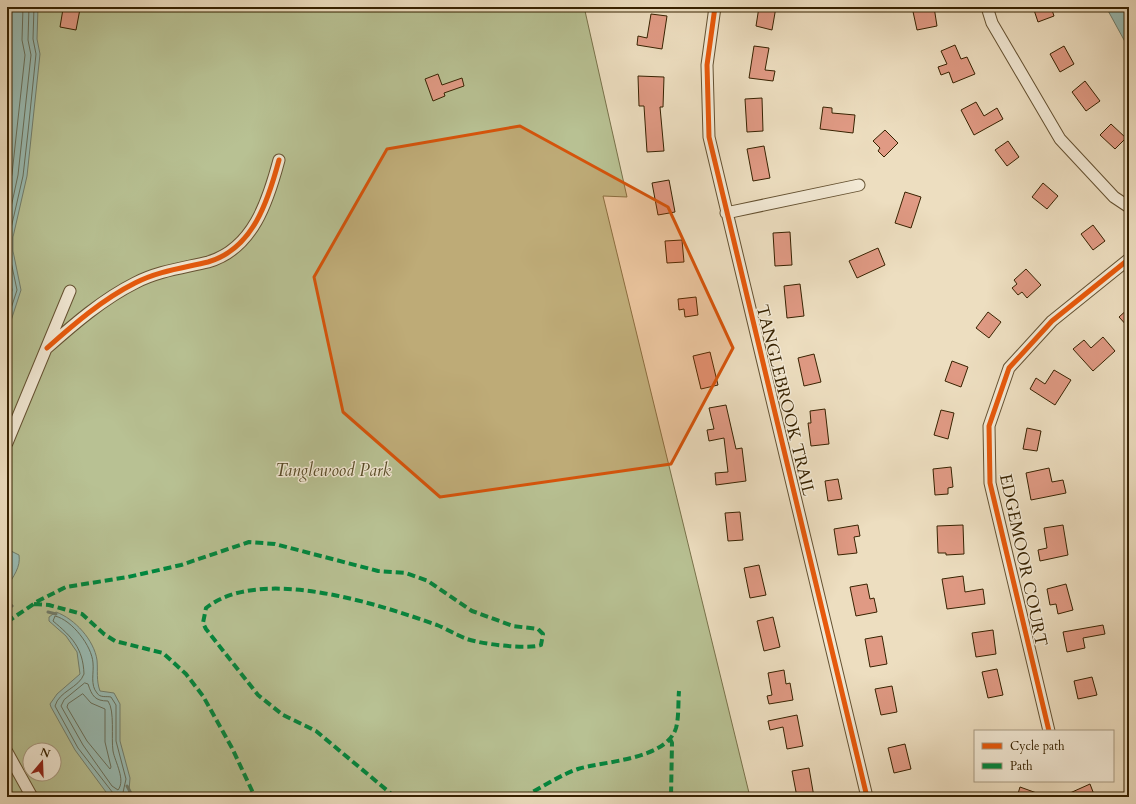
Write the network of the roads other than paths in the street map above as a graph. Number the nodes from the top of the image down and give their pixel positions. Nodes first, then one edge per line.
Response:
1 (715, 7) edge
2 (987, 7) edge
3 (280, 160) dead end
4 (859, 185) dead end
5 (1129, 207) edge
6 (726, 213) junction
7 (1129, 259) edge
8 (70, 291) dead end
9 (47, 348) junction
10 (7, 443) edge
11 (1049, 730) edge
12 (7, 752) edge
13 (32, 797) edge
14 (867, 797) edge

1 - 6 street, TANGLEBROOK TRAIL
2 - 5 street
3 - 9 street
4 - 6 street
6 - 14 street, TANGLEBROOK TRAIL
7 - 11 street, EDGEMOOR COURT
8 - 9 street
9 - 10 street
12 - 13 street

